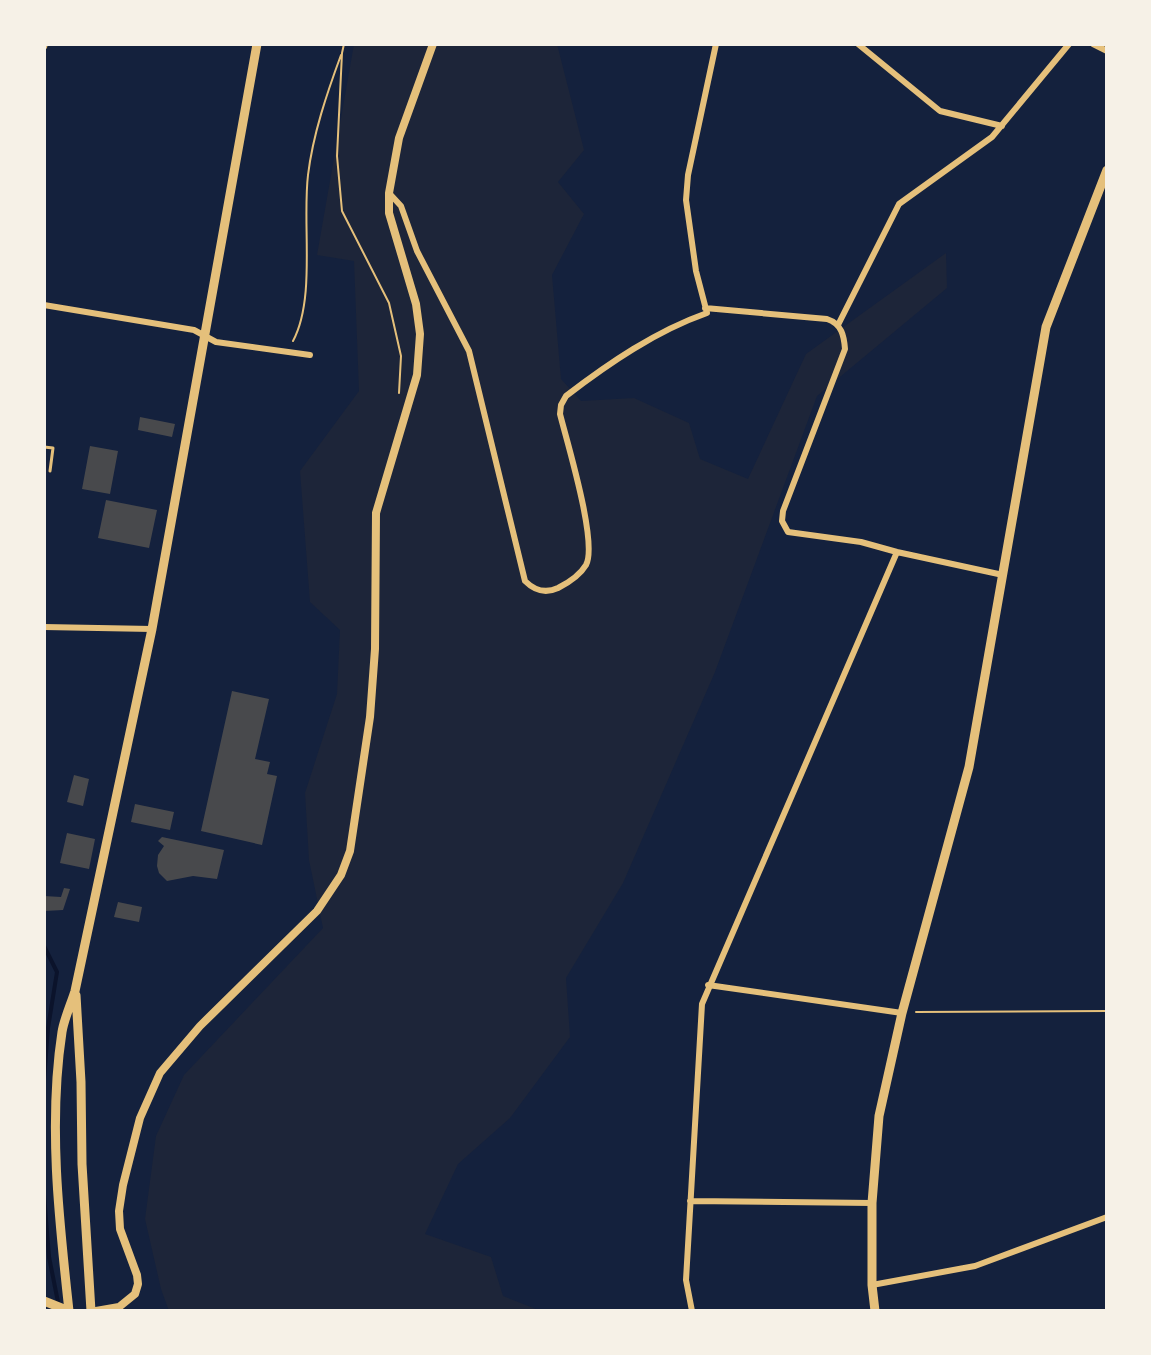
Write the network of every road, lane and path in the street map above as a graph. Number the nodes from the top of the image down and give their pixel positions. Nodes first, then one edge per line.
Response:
1 (257, 44) edge
2 (344, 44) edge
3 (433, 44) edge
4 (716, 44) edge
5 (858, 44) edge
6 (1069, 44) edge
7 (1093, 44) edge
8 (1107, 51) edge
9 (342, 53) junction
10 (1002, 126) junction
11 (1107, 170) edge
12 (389, 193) junction
13 (44, 305) edge
14 (705, 308) junction
15 (838, 325) junction
16 (205, 335) junction
17 (288, 353) junction
18 (310, 355) dead end
19 (399, 396) dead end
20 (44, 447) edge
21 (50, 471) dead end
22 (897, 552) junction
23 (1003, 575) junction
24 (44, 627) edge
25 (152, 629) junction
26 (708, 985) junction
27 (75, 991) junction
28 (1107, 1011) edge
29 (902, 1013) junction
30 (690, 1201) junction
31 (872, 1203) junction
32 (1107, 1217) edge
33 (872, 1285) junction
34 (44, 1301) edge
35 (71, 1311) edge
36 (94, 1311) edge
37 (692, 1311) edge
38 (875, 1311) edge

1 - 16 main road
2 - 9 path
3 - 12 main road
4 - 14 street
5 - 10 street
6 - 10 street
7 - 8 street
9 - 17 path
9 - 19 path
10 - 15 street
11 - 23 main road
12 - 14 street
12 - 36 main road
13 - 16 street
14 - 15 street
15 - 22 street
16 - 17 street
16 - 25 main road
17 - 18 street
20 - 21 lane
22 - 23 street
22 - 26 street
23 - 29 main road
24 - 25 street
25 - 27 main road
26 - 29 street
26 - 30 street
27 - 35 main road
27 - 36 main road
28 - 29 path
29 - 31 main road
30 - 31 street
30 - 37 street
31 - 33 main road
32 - 33 street
33 - 38 main road
34 - 35 main road

